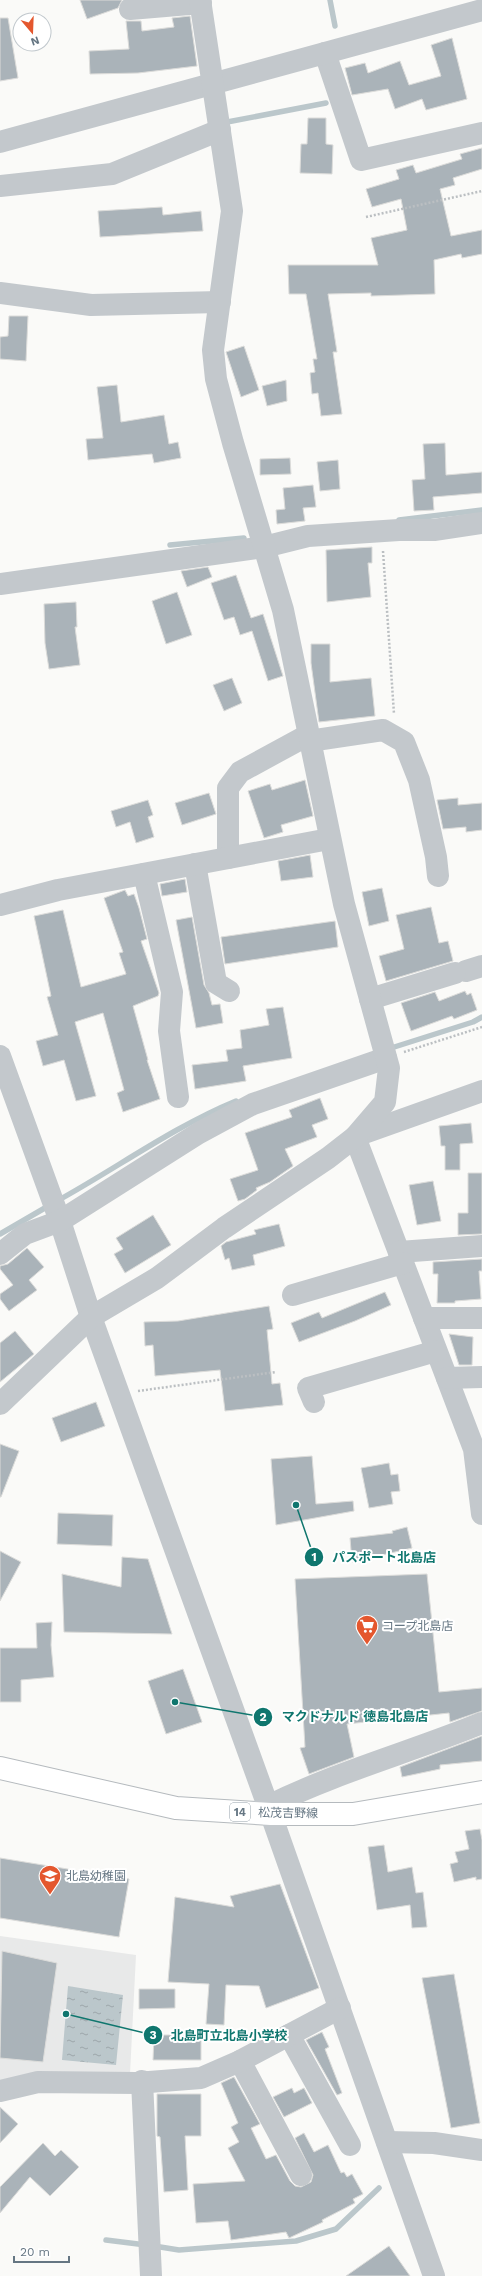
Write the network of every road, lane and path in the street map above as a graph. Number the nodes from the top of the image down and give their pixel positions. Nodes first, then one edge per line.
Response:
1 (200, 2) edge
2 (458, 8) edge
3 (130, 9) dead end
4 (482, 10) edge
5 (325, 53) junction
6 (212, 85) junction
7 (219, 125) junction
8 (482, 133) edge
9 (0, 142) edge
10 (0, 186) edge
11 (482, 191) edge
12 (366, 218) dead end
13 (0, 293) edge
14 (220, 302) junction
15 (482, 523) edge
16 (381, 531) junction
17 (264, 547) junction
18 (0, 584) edge
19 (393, 736) junction
20 (309, 738) junction
21 (329, 839) junction
22 (228, 858) junction
23 (195, 864) junction
24 (144, 874) junction
25 (438, 876) dead end
26 (0, 905) edge
27 (468, 970) edge
28 (229, 990) dead end
29 (370, 999) junction
30 (482, 1026) edge
31 (0, 1056) edge
32 (386, 1058) junction
33 (482, 1091) edge
34 (178, 1097) dead end
35 (355, 1137) junction
36 (55, 1209) junction
37 (482, 1246) edge
38 (0, 1254) edge
39 (401, 1257) junction
40 (293, 1295) dead end
41 (91, 1317) junction
42 (424, 1318) junction
43 (482, 1318) edge
44 (436, 1351) junction
45 (276, 1372) dead end
46 (482, 1377) edge
47 (447, 1378) junction
48 (118, 1394) junction
49 (314, 1402) dead end
50 (0, 1404) edge
51 (482, 1514) edge
52 (482, 1724) edge
53 (0, 1768) edge
54 (482, 1792) edge
55 (270, 1810) junction
56 (340, 2008) junction
57 (289, 2035) junction
58 (240, 2061) junction
59 (142, 2082) junction
60 (0, 2092) edge
61 (387, 2142) junction
62 (350, 2146) dead end
63 (482, 2150) edge
64 (301, 2175) dead end
65 (151, 2276) edge
66 (434, 2276) edge

1 - 3 street
1 - 6 street
2 - 4 street
2 - 5 street
5 - 6 street
5 - 8 street
6 - 7 street
6 - 9 street
7 - 10 street
7 - 14 street
11 - 12 path
13 - 14 street
14 - 17 street
15 - 16 street
16 - 17 street
16 - 19 path
17 - 18 street
17 - 20 street
19 - 20 street
19 - 25 street
20 - 21 street
20 - 22 street
21 - 22 street
21 - 29 street
22 - 23 street
23 - 24 street
23 - 28 street
24 - 26 street
24 - 34 street
27 - 29 street
29 - 32 street
30 - 32 path
31 - 36 street
32 - 35 street
32 - 36 street
33 - 35 street
35 - 39 street
35 - 41 street
36 - 38 street
36 - 41 street
37 - 39 street
39 - 40 street
39 - 42 street
41 - 48 street
41 - 50 street
42 - 43 street
42 - 44 street
44 - 47 street
44 - 49 street
45 - 48 path
46 - 47 street
47 - 51 street
48 - 55 street
52 - 55 street
53 - 55 main road, 松茂吉野線 / 14
54 - 55 main road, 松茂吉野線 / 14
55 - 56 street
56 - 57 street
56 - 61 street
57 - 58 street
57 - 62 street
58 - 59 street
58 - 64 street
59 - 60 street
59 - 65 street
61 - 63 street
61 - 66 street

